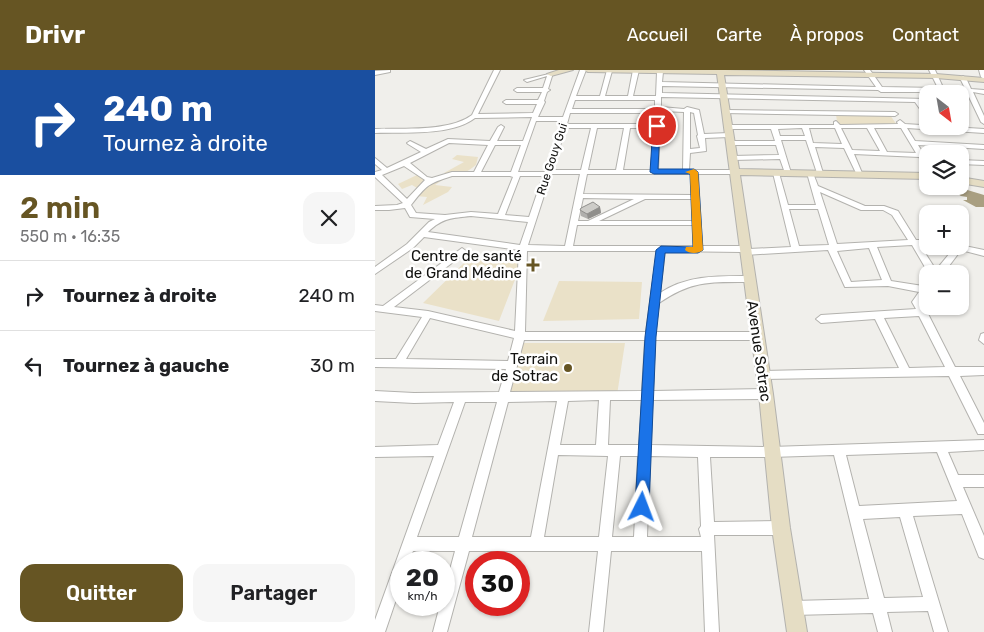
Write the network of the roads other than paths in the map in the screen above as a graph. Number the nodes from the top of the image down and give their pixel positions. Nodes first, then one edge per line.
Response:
1 (497, 70) edge
2 (569, 70) edge
3 (583, 70) edge
4 (588, 70) edge
5 (956, 70) edge
6 (982, 70) edge
7 (388, 71) edge
8 (609, 71) junction
9 (636, 71) edge
10 (375, 72) edge
11 (552, 72) edge
12 (660, 72) junction
13 (869, 73) edge
14 (909, 73) edge
15 (934, 73) edge
16 (793, 74) junction
17 (962, 78) junction
18 (984, 78) edge
19 (527, 80) dead end
20 (722, 81) edge
21 (659, 84) junction
22 (939, 85) edge
23 (966, 85) edge
24 (797, 86) junction
25 (879, 88) junction
26 (517, 90) dead end
27 (547, 90) junction
28 (969, 90) joint
29 (919, 91) edge
30 (984, 92) edge
31 (659, 97) junction
32 (573, 98) junction
33 (602, 98) junction
34 (630, 98) junction
35 (887, 100) junction
36 (802, 101) junction
37 (917, 101) joint
38 (506, 102) dead end
39 (542, 102) junction
40 (975, 102) junction
41 (984, 103) edge
42 (919, 104) edge
43 (687, 109) junction
44 (659, 110) junction
45 (568, 111) junction
46 (726, 112) junction
47 (777, 112) junction
48 (832, 113) junction
49 (895, 114) junction
50 (474, 116) junction
51 (535, 117) junction
52 (983, 118) edge
53 (565, 123) junction
54 (627, 126) junction
55 (657, 126) junction
56 (902, 126) junction
57 (919, 126) edge
58 (501, 127) dead end
59 (594, 127) junction
60 (777, 127) junction
61 (870, 127) junction
62 (805, 128) junction
63 (838, 128) junction
64 (969, 129) edge
65 (375, 131) edge
66 (984, 131) edge
67 (729, 135) junction
68 (701, 138) junction
69 (808, 138) junction
70 (778, 140) junction
71 (687, 141) junction
72 (525, 142) junction
73 (410, 143) dead end
74 (493, 143) junction
75 (913, 143) junction
76 (810, 145) junction
77 (984, 147) edge
78 (847, 149) junction
79 (687, 151) junction
80 (919, 151) edge
81 (425, 152) junction
82 (884, 153) junction
83 (783, 157) junction
84 (919, 158) edge
85 (375, 160) edge
86 (969, 162) edge
87 (984, 163) edge
88 (405, 164) junction
89 (734, 165) junction
90 (387, 171) junction
91 (585, 171) junction
92 (619, 172) junction
93 (654, 172) junction
94 (690, 172) junction
95 (548, 173) junction
96 (776, 173) junction
97 (788, 173) junction
98 (815, 173) junction
99 (859, 173) junction
100 (376, 174) edge
101 (476, 175) junction
102 (515, 175) junction
103 (919, 176) edge
104 (429, 180) junction
105 (969, 182) edge
106 (984, 184) edge
107 (814, 187) junction
108 (579, 196) junction
109 (595, 196) junction
110 (645, 197) junction
111 (695, 197) junction
112 (408, 204) junction
113 (784, 206) junction
114 (821, 207) junction
115 (375, 208) edge
116 (611, 212) junction
117 (445, 216) junction
118 (501, 216) junction
119 (532, 220) junction
120 (573, 223) junction
121 (589, 223) junction
122 (697, 223) junction
123 (423, 234) junction
124 (914, 242) junction
125 (919, 242) edge
126 (872, 246) junction
127 (523, 248) junction
128 (567, 249) junction
129 (833, 249) junction
130 (661, 250) junction
131 (698, 250) junction
132 (796, 250) junction
133 (969, 250) edge
134 (462, 251) dead end
135 (745, 251) junction
136 (984, 254) edge
137 (928, 265) edge
138 (375, 271) edge
139 (749, 279) junction
140 (888, 283) junction
141 (919, 287) edge
142 (655, 301) junction
143 (379, 311) edge
144 (919, 312) edge
145 (428, 314) junction
146 (878, 315) junction
147 (924, 315) edge
148 (821, 319) dead end
149 (520, 336) junction
150 (757, 336) junction
151 (650, 337) junction
152 (375, 363) edge
153 (399, 363) junction
154 (512, 365) junction
155 (952, 372) junction
156 (984, 372) edge
157 (906, 373) junction
158 (763, 375) junction
159 (766, 394) junction
160 (375, 396) edge
161 (563, 396) junction
162 (605, 396) junction
163 (647, 396) junction
164 (461, 397) junction
165 (504, 397) junction
166 (981, 430) dead end
167 (984, 445) edge
168 (941, 448) junction
169 (442, 450) junction
170 (553, 450) junction
171 (609, 450) junction
172 (645, 451) junction
173 (704, 451) junction
174 (839, 451) junction
175 (375, 452) edge
176 (771, 452) junction
177 (956, 481) junction
178 (984, 481) edge
179 (966, 508) junction
180 (905, 511) junction
181 (855, 513) junction
182 (781, 528) junction
183 (706, 529) junction
184 (409, 544) junction
185 (464, 544) junction
186 (535, 544) junction
187 (605, 544) junction
188 (640, 544) junction
189 (707, 544) junction
190 (407, 551) edge
191 (984, 552) edge
192 (390, 598) edge
193 (932, 604) junction
194 (878, 606) junction
195 (793, 608) junction
196 (378, 632) edge
197 (440, 632) edge
198 (597, 632) edge
199 (711, 632) edge
200 (797, 632) edge
201 (885, 632) edge
202 (941, 632) edge

1 - 50 street
2 - 11 street
3 - 32 street, Rue Gouy Gui
4 - 8 street
5 - 17 street
6 - 18 street
7 - 10 street
8 - 9 street
8 - 33 street
9 - 12 street
9 - 34 street
11 - 19 street
11 - 27 street
12 - 20 street
12 - 21 street
13 - 14 street
13 - 16 street
13 - 25 street
14 - 15 street
15 - 17 street
15 - 22 street
16 - 20 street
16 - 24 street
17 - 18 street
17 - 23 street
20 - 21 street
20 - 24 street
20 - 31 street
20 - 36 street
20 - 46 street, Avenue Sotrac
21 - 31 street
24 - 25 street
24 - 36 street
25 - 29 street
25 - 35 street
26 - 27 street
27 - 39 street
28 - 30 street
28 - 40 street
31 - 34 street
31 - 44 street
32 - 33 street
32 - 45 street, Rue Gouy Gui
33 - 34 street
35 - 36 street
35 - 37 street
35 - 49 street
37 - 42 street
38 - 39 street
39 - 51 street
40 - 41 street
40 - 52 street
43 - 44 street
43 - 68 street
43 - 71 street
44 - 45 street
44 - 55 street
45 - 53 street, Rue Gouy Gui
46 - 47 street
46 - 67 street, Avenue Sotrac
47 - 48 street
47 - 60 street
48 - 49 street
48 - 63 street
49 - 56 street
50 - 51 street
50 - 65 street
51 - 53 street
51 - 72 street
53 - 59 street
53 - 95 street, Rue Gouy Gui
54 - 55 street
54 - 59 street
54 - 92 street
55 - 93 street
56 - 57 street
56 - 61 street
56 - 75 street
58 - 74 street
59 - 91 street
60 - 62 street
60 - 67 street
60 - 70 street
61 - 63 street
61 - 82 street
62 - 63 street
62 - 69 street
63 - 78 street
64 - 66 street
67 - 68 street
67 - 70 street
67 - 89 street, Avenue Sotrac
68 - 71 street
68 - 79 street
69 - 70 street
69 - 76 street
70 - 83 street
71 - 79 street
72 - 74 street
72 - 102 street
73 - 81 street
74 - 81 street
74 - 101 street
75 - 77 street
75 - 80 street
76 - 78 street
76 - 98 street
78 - 82 street
78 - 99 street
79 - 94 street
81 - 88 street
82 - 84 street
83 - 89 street
83 - 97 street
85 - 90 street
86 - 87 street
88 - 90 street
88 - 104 street
89 - 94 street
89 - 96 street
89 - 135 street, Avenue Sotrac
90 - 100 street
91 - 92 street
91 - 95 street
91 - 108 street
92 - 93 street
93 - 94 street
94 - 111 street
95 - 102 street
95 - 119 street, Rue Gouy Gui
96 - 97 street
96 - 113 street
97 - 98 street
98 - 99 street
98 - 107 street
99 - 103 street
100 - 112 street
101 - 102 street
101 - 104 street
102 - 118 street
104 - 112 street
105 - 106 street
107 - 114 street
107 - 124 street
108 - 109 street
108 - 120 street
109 - 110 street
109 - 116 street
110 - 111 street
110 - 116 street
111 - 122 street
112 - 115 street
112 - 117 street
113 - 114 street
113 - 132 street
114 - 129 street
116 - 121 street
117 - 118 street
117 - 123 street
118 - 119 street
119 - 127 street, Rue Gouy Gui
120 - 121 street
120 - 128 street
121 - 122 street
122 - 131 street
123 - 127 street
123 - 138 street
124 - 125 street
124 - 126 street
124 - 137 street
126 - 129 street
126 - 140 street
127 - 128 street
127 - 149 street, Rue Gouy Gui
128 - 130 street
129 - 132 street
129 - 140 street
130 - 131 street
130 - 142 street
131 - 135 street
132 - 135 street
133 - 136 street
134 - 143 street
135 - 139 street, Avenue Sotrac
139 - 142 street
139 - 150 street, Avenue Sotrac
140 - 141 street
142 - 151 street
143 - 145 street
144 - 146 street
145 - 149 street
145 - 153 street
146 - 148 street
146 - 157 street
147 - 155 street
149 - 151 street
149 - 154 street, Rue Gouy Gui
150 - 151 street
150 - 158 street, Avenue Sotrac
151 - 163 street
152 - 153 street
153 - 154 street
154 - 165 street, Rue Gouy Gui
155 - 156 street
155 - 157 street
155 - 166 street
157 - 158 street
158 - 159 street, Avenue Sotrac
159 - 163 street
159 - 176 street, Avenue Sotrac
160 - 164 street
161 - 162 street
161 - 165 street
161 - 170 street
162 - 163 street
162 - 171 street
163 - 172 street
164 - 165 street
164 - 169 street
165 - 185 street, Rue Gouy Gui
167 - 168 street
168 - 174 street
168 - 177 street
169 - 175 street
169 - 184 street
170 - 171 street
170 - 186 street
171 - 172 street
171 - 187 street
172 - 173 street
172 - 188 street
173 - 176 street
173 - 183 street
174 - 176 street
174 - 181 street
176 - 182 street, Avenue Sotrac
177 - 178 street
177 - 179 street
179 - 180 street
179 - 191 street
180 - 181 street
180 - 193 street
181 - 194 street
182 - 183 street
182 - 195 street, Avenue Sotrac
183 - 189 street
184 - 185 street
184 - 190 street
185 - 186 street
185 - 197 street, Rue Gouy Gui
186 - 187 street
187 - 188 street
187 - 198 street
188 - 189 street
189 - 199 street
192 - 196 street
193 - 194 street
193 - 202 street
194 - 195 street
194 - 201 street
195 - 200 street, Avenue Sotrac

